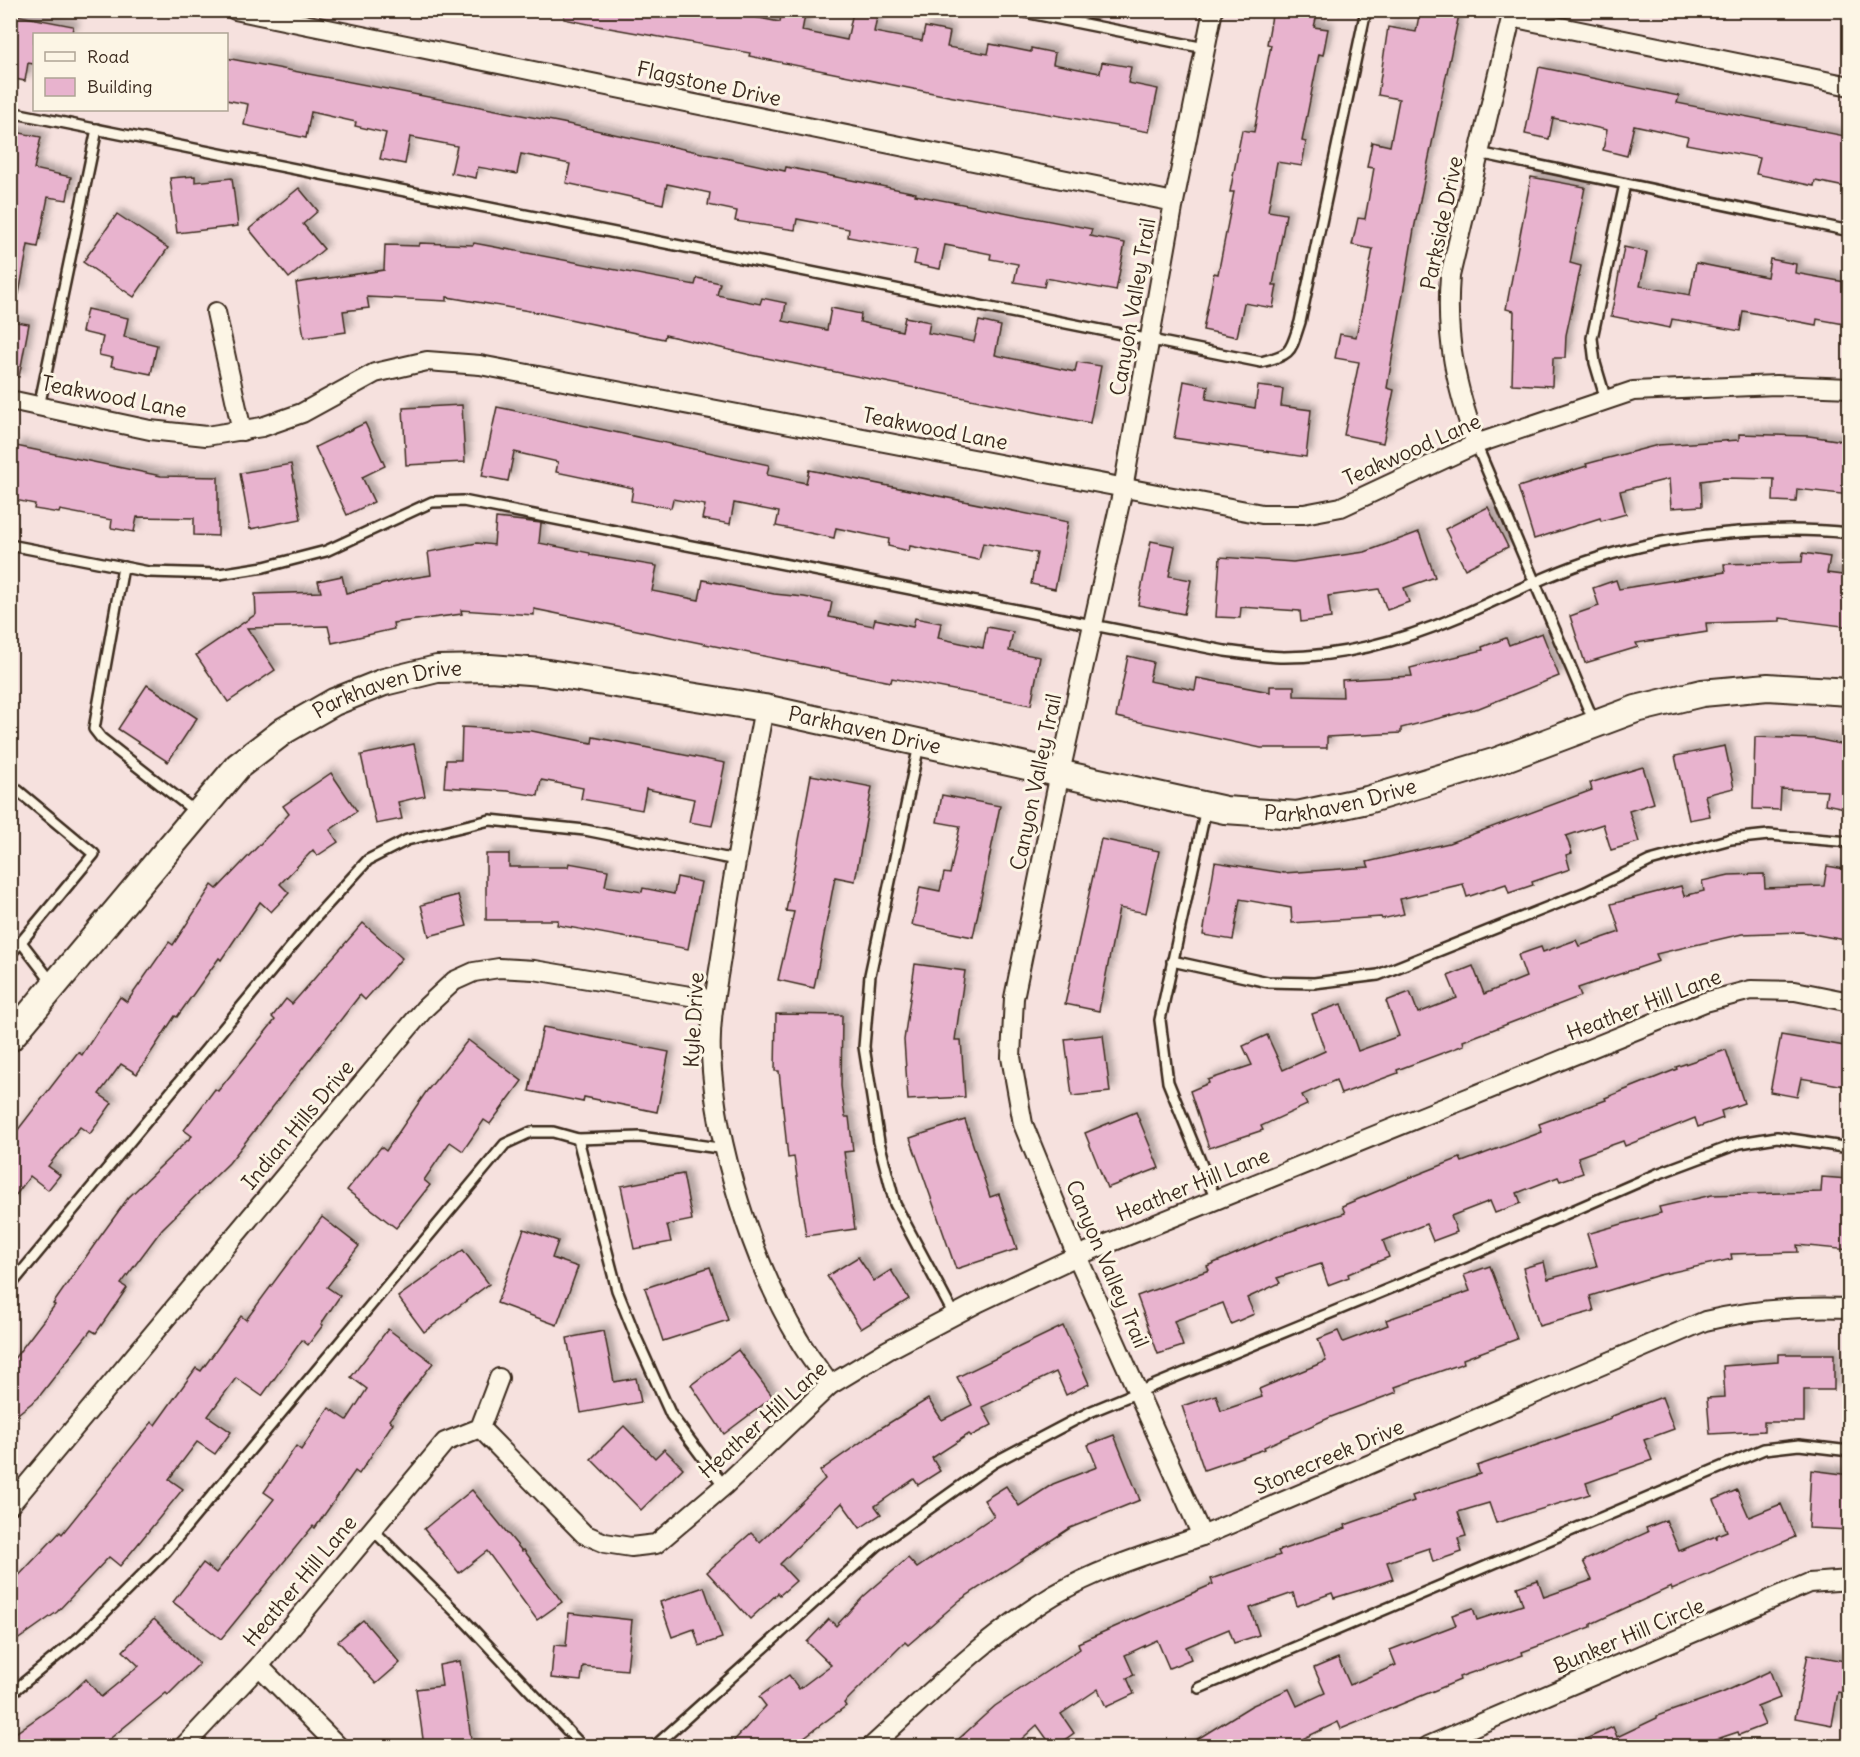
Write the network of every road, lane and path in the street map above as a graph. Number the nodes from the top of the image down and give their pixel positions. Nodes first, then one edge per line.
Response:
1 (235, 10) edge
2 (1014, 10) edge
3 (1213, 10) edge
4 (1366, 10) edge
5 (1512, 14) edge
6 (1205, 48) junction
7 (1850, 86) edge
8 (10, 112) edge
9 (97, 129) junction
10 (1479, 153) junction
11 (1625, 184) junction
12 (1174, 202) junction
13 (1850, 231) edge
14 (216, 312) dead end
15 (1150, 338) junction
16 (1850, 388) edge
17 (10, 400) edge
18 (1606, 400) junction
19 (39, 407) junction
20 (242, 431) junction
21 (1476, 444) junction
22 (1123, 489) junction
23 (1850, 533) edge
24 (10, 544) edge
25 (123, 567) junction
26 (1534, 582) junction
27 (1093, 625) junction
28 (1850, 692) edge
29 (764, 708) junction
30 (1595, 724) junction
31 (920, 742) junction
32 (1060, 773) junction
33 (10, 784) edge
34 (1206, 806) junction
35 (197, 813) junction
36 (1850, 842) edge
37 (736, 860) junction
38 (21, 942) junction
39 (10, 954) edge
40 (1172, 961) junction
41 (54, 985) junction
42 (714, 1000) junction
43 (1850, 1002) edge
44 (10, 1038) edge
45 (578, 1139) junction
46 (1850, 1148) edge
47 (726, 1149) junction
48 (1216, 1200) junction
49 (1077, 1256) junction
50 (10, 1286) edge
51 (1850, 1308) edge
52 (954, 1315) junction
53 (499, 1378) dead end
54 (830, 1385) junction
55 (1138, 1394) junction
56 (480, 1428) junction
57 (1850, 1450) edge
58 (724, 1486) junction
59 (10, 1505) edge
60 (373, 1530) junction
61 (1202, 1536) junction
62 (1850, 1580) edge
63 (259, 1666) junction
64 (1198, 1688) dead end
65 (10, 1694) edge
66 (184, 1746) edge
67 (338, 1746) edge
68 (582, 1746) edge
69 (655, 1746) edge
70 (872, 1746) edge
71 (1428, 1746) edge

1 - 12 street, Flagstone Drive
2 - 6 lane
3 - 6 street, Canyon Valley Trail
4 - 15 lane
5 - 7 street
5 - 10 street, Parkside Drive
6 - 12 street, Canyon Valley Trail
8 - 9 lane
9 - 15 lane
9 - 19 lane
10 - 11 lane
10 - 21 street, Parkside Drive
11 - 13 lane
11 - 18 lane
12 - 15 street, Canyon Valley Trail
14 - 20 street
15 - 22 street, Canyon Valley Trail
16 - 18 street, Teakwood Lane
17 - 19 street, Teakwood Lane
18 - 21 street, Teakwood Lane
19 - 20 street, Teakwood Lane
20 - 22 street, Teakwood Lane
21 - 22 street, Teakwood Lane
21 - 26 lane
22 - 27 street, Canyon Valley Trail
23 - 26 lane
24 - 25 lane
25 - 27 lane
25 - 35 lane
26 - 27 lane
26 - 30 lane
27 - 32 street, Canyon Valley Trail
28 - 30 street, Parkhaven Drive
29 - 31 street, Parkhaven Drive
29 - 35 street, Parkhaven Drive
29 - 37 street, Kyle Drive
30 - 34 street, Parkhaven Drive
31 - 32 street, Parkhaven Drive
31 - 52 lane
32 - 34 street, Parkhaven Drive
32 - 49 street, Canyon Valley Trail
33 - 38 lane
34 - 40 lane
35 - 41 street, Parkhaven Drive
36 - 40 lane
37 - 42 street, Kyle Drive
37 - 50 lane
38 - 39 lane
38 - 41 lane
40 - 48 lane
41 - 44 street, Parkhaven Drive
42 - 47 street, Kyle Drive
42 - 59 street, Indian Hills Drive
43 - 48 street, Heather Hill Lane
45 - 47 lane
45 - 58 lane
45 - 65 lane
46 - 55 lane
47 - 54 street, Kyle Drive
48 - 49 street, Heather Hill Lane
49 - 52 street, Heather Hill Lane
49 - 55 street, Canyon Valley Trail
51 - 61 street, Stonecreek Drive
52 - 54 street, Heather Hill Lane
53 - 56 street
54 - 58 street, Heather Hill Lane
55 - 61 street, Canyon Valley Trail
55 - 69 lane
56 - 58 street, Heather Hill Lane
56 - 60 street, Heather Hill Lane
57 - 64 lane
60 - 63 street, Heather Hill Lane
60 - 68 lane
61 - 70 street, Stonecreek Drive
62 - 71 street, Bunker Hill Circle
63 - 66 street, Heather Hill Lane
63 - 67 street

